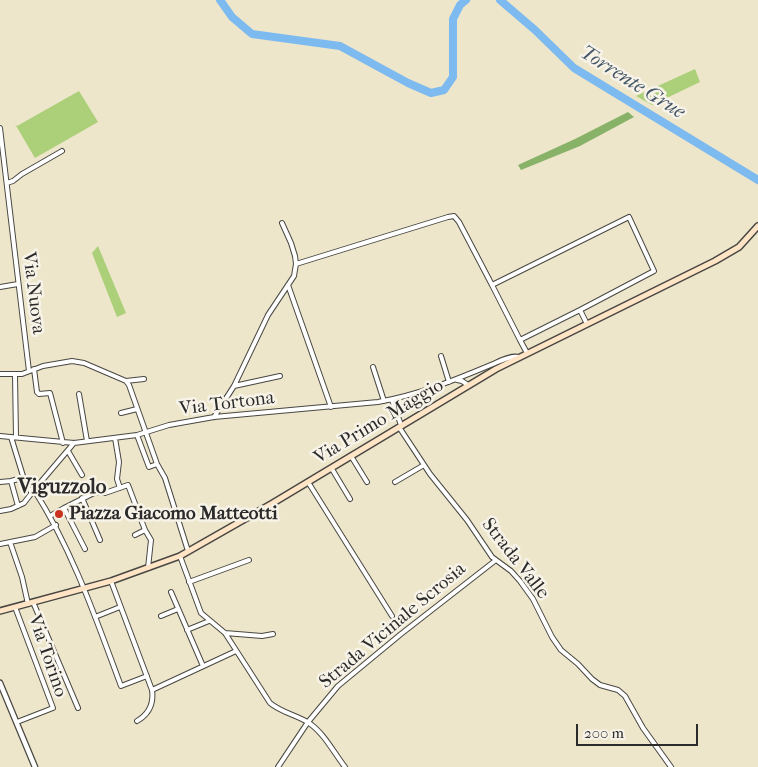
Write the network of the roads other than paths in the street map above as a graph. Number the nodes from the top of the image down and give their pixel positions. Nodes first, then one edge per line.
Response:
1 (0, 128) edge
2 (62, 151) dead end
3 (7, 183) junction
4 (282, 223) dead end
5 (758, 226) edge
6 (296, 264) junction
7 (18, 284) junction
8 (288, 284) junction
9 (492, 284) junction
10 (0, 287) edge
11 (580, 310) junction
12 (587, 324) junction
13 (520, 340) junction
14 (527, 353) junction
15 (441, 356) dead end
16 (519, 358) junction
17 (373, 366) dead end
18 (32, 370) junction
19 (0, 374) edge
20 (15, 374) junction
21 (280, 376) dead end
22 (144, 379) dead end
23 (457, 380) junction
24 (126, 382) junction
25 (449, 382) junction
26 (468, 385) junction
27 (234, 386) junction
28 (79, 394) dead end
29 (392, 400) junction
30 (384, 401) junction
31 (331, 407) junction
32 (137, 409) junction
33 (121, 414) dead end
34 (214, 417) junction
35 (400, 426) junction
36 (146, 432) junction
37 (137, 435) junction
38 (0, 436) edge
39 (14, 437) junction
40 (114, 438) junction
41 (87, 441) junction
42 (63, 443) junction
43 (74, 443) junction
44 (68, 451) junction
45 (351, 456) junction
46 (157, 464) junction
47 (424, 465) junction
48 (332, 468) junction
49 (82, 475) dead end
50 (22, 478) junction
51 (0, 482) edge
52 (11, 482) junction
53 (308, 482) junction
54 (367, 482) dead end
55 (395, 482) dead end
56 (120, 488) junction
57 (33, 491) junction
58 (82, 498) junction
59 (350, 499) dead end
60 (18, 506) junction
61 (65, 509) junction
62 (0, 511) edge
63 (50, 516) junction
64 (56, 525) junction
65 (145, 530) junction
66 (135, 535) dead end
67 (100, 540) dead end
68 (10, 542) junction
69 (0, 544) edge
70 (85, 549) dead end
71 (188, 551) junction
72 (180, 556) junction
73 (249, 560) dead end
74 (496, 560) junction
75 (148, 568) junction
76 (111, 582) junction
77 (189, 582) junction
78 (85, 588) junction
79 (171, 592) dead end
80 (30, 603) junction
81 (14, 607) junction
82 (120, 607) junction
83 (178, 609) junction
84 (0, 611) edge
85 (161, 616) dead end
86 (392, 616) dead end
87 (95, 617) junction
88 (209, 621) junction
89 (187, 630) junction
90 (225, 633) junction
91 (273, 634) dead end
92 (236, 651) junction
93 (203, 666) junction
94 (147, 676) junction
95 (0, 683) edge
96 (152, 690) junction
97 (78, 708) dead end
98 (137, 721) dead end
99 (16, 722) junction
100 (308, 722) junction
101 (35, 767) edge
102 (278, 767) edge
103 (345, 767) edge
104 (671, 767) edge

1 - 3 street, Via Nuova
2 - 3 street
3 - 7 street, Via Nuova
4 - 6 street
5 - 12 main road, Via Primo Maggio
6 - 8 street
6 - 9 street
7 - 10 street
7 - 18 street, Via Nuova
8 - 27 street
8 - 31 street
9 - 11 street
9 - 13 street
11 - 12 street
11 - 13 street
12 - 14 main road, Via Primo Maggio
13 - 14 street
14 - 16 main road, Via Primo Maggio
15 - 25 street
16 - 23 street, Via Tortona
16 - 26 main road, Via Primo Maggio
17 - 30 street
18 - 20 street
18 - 24 street
18 - 42 street, Via Nuova
19 - 20 street
20 - 39 street
21 - 27 street
22 - 24 street
23 - 25 street, Via Tortona
23 - 26 street
24 - 32 street
25 - 29 street, Via Tortona
26 - 35 main road, Via Primo Maggio
27 - 34 street
28 - 41 street
29 - 30 street, Via Tortona
29 - 35 street, Strada Valle
30 - 31 street, Via Tortona
31 - 34 street, Via Tortona
32 - 33 street
32 - 36 street
34 - 36 street, Via Tortona
35 - 45 main road, Via Primo Maggio
35 - 47 street, Strada Valle
36 - 37 street, Via Tortona
36 - 46 street
37 - 40 street, Via Tortona
37 - 46 street
38 - 39 street, Via Tortona
39 - 42 street, Via Tortona
39 - 50 street
40 - 41 street, Via Tortona
40 - 56 street
41 - 43 street, Via Tortona
42 - 43 street, Via Tortona
43 - 44 street
44 - 49 street
44 - 57 street
45 - 48 main road, Via Primo Maggio
45 - 54 street
46 - 71 street
47 - 55 street
47 - 74 street, Strada Valle
48 - 53 main road, Via Primo Maggio
48 - 59 street
50 - 52 street
50 - 57 street
51 - 52 street
52 - 60 street
53 - 71 main road, Via Primo Maggio
53 - 86 street
56 - 58 street
56 - 65 street
57 - 60 street
57 - 63 street
58 - 61 street
58 - 67 street
60 - 62 street
61 - 63 street
61 - 70 street
63 - 64 street
64 - 68 street
64 - 78 street
65 - 66 street
65 - 75 street
68 - 69 street
68 - 80 street
71 - 72 main road, Via Primo Maggio
72 - 75 main road, Via Primo Maggio
72 - 77 street
73 - 77 street
74 - 100 street, Strada Vicinale Scrosia
74 - 104 street, Strada Valle
75 - 76 main road, Via Primo Maggio
76 - 78 main road, Via Primo Maggio
76 - 82 street
77 - 88 street
78 - 80 main road, Via Primo Maggio
78 - 87 street
79 - 83 street
80 - 81 main road, Via Primo Maggio
80 - 97 street
81 - 84 main road, Via Primo Maggio
81 - 99 street, Via Torino
82 - 87 street
82 - 94 street
83 - 85 street
83 - 89 street
87 - 94 street
88 - 89 street
88 - 90 street
89 - 93 street
90 - 91 street
90 - 92 street
92 - 93 street
92 - 100 street
93 - 96 street
94 - 96 street
95 - 99 street
96 - 98 street
99 - 101 street
100 - 102 street, Strada Vicinale Scrosia
100 - 103 street

